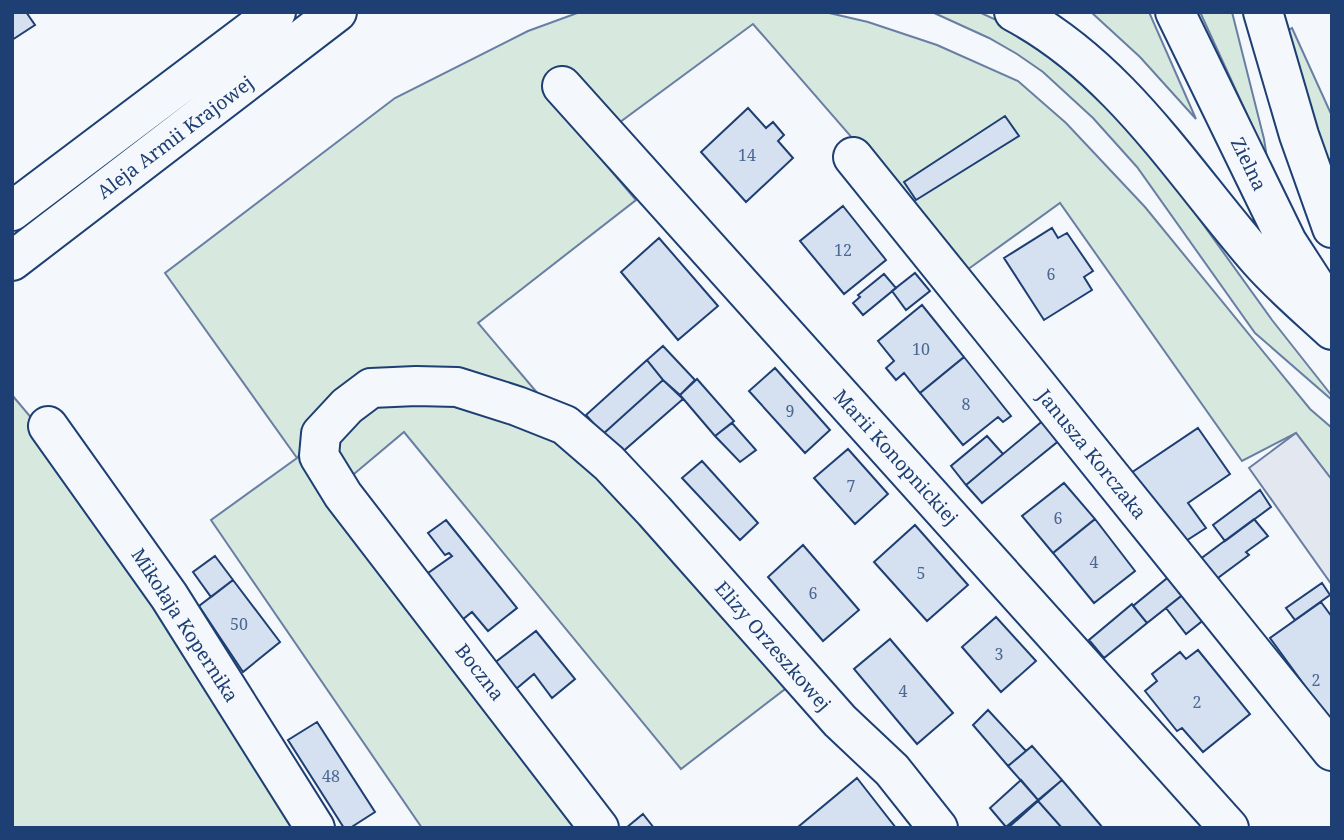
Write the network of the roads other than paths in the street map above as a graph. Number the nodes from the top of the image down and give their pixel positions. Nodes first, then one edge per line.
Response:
1 (276, 12) edge
2 (337, 12) edge
3 (1014, 12) edge
4 (1175, 12) edge
5 (1263, 12) edge
6 (562, 86) dead end
7 (853, 157) dead end
8 (12, 211) edge
9 (1332, 228) edge
10 (12, 261) edge
11 (1332, 312) edge
12 (1332, 330) edge
13 (48, 426) dead end
14 (360, 516) joint
15 (1332, 751) edge
16 (315, 828) edge
17 (599, 828) edge
18 (938, 828) edge
19 (1229, 828) edge

1 - 8 street, Aleja Armii Krajowej
2 - 10 street, Aleja Armii Krajowej
3 - 12 street
4 - 11 street, Zielna
5 - 9 street
6 - 19 street, Marii Konopnickiej
7 - 15 street, Janusza Korczaka
13 - 16 street, Mikołaja Kopernika
14 - 17 street, Boczna
14 - 18 street, Elizy Orzeszkowej

